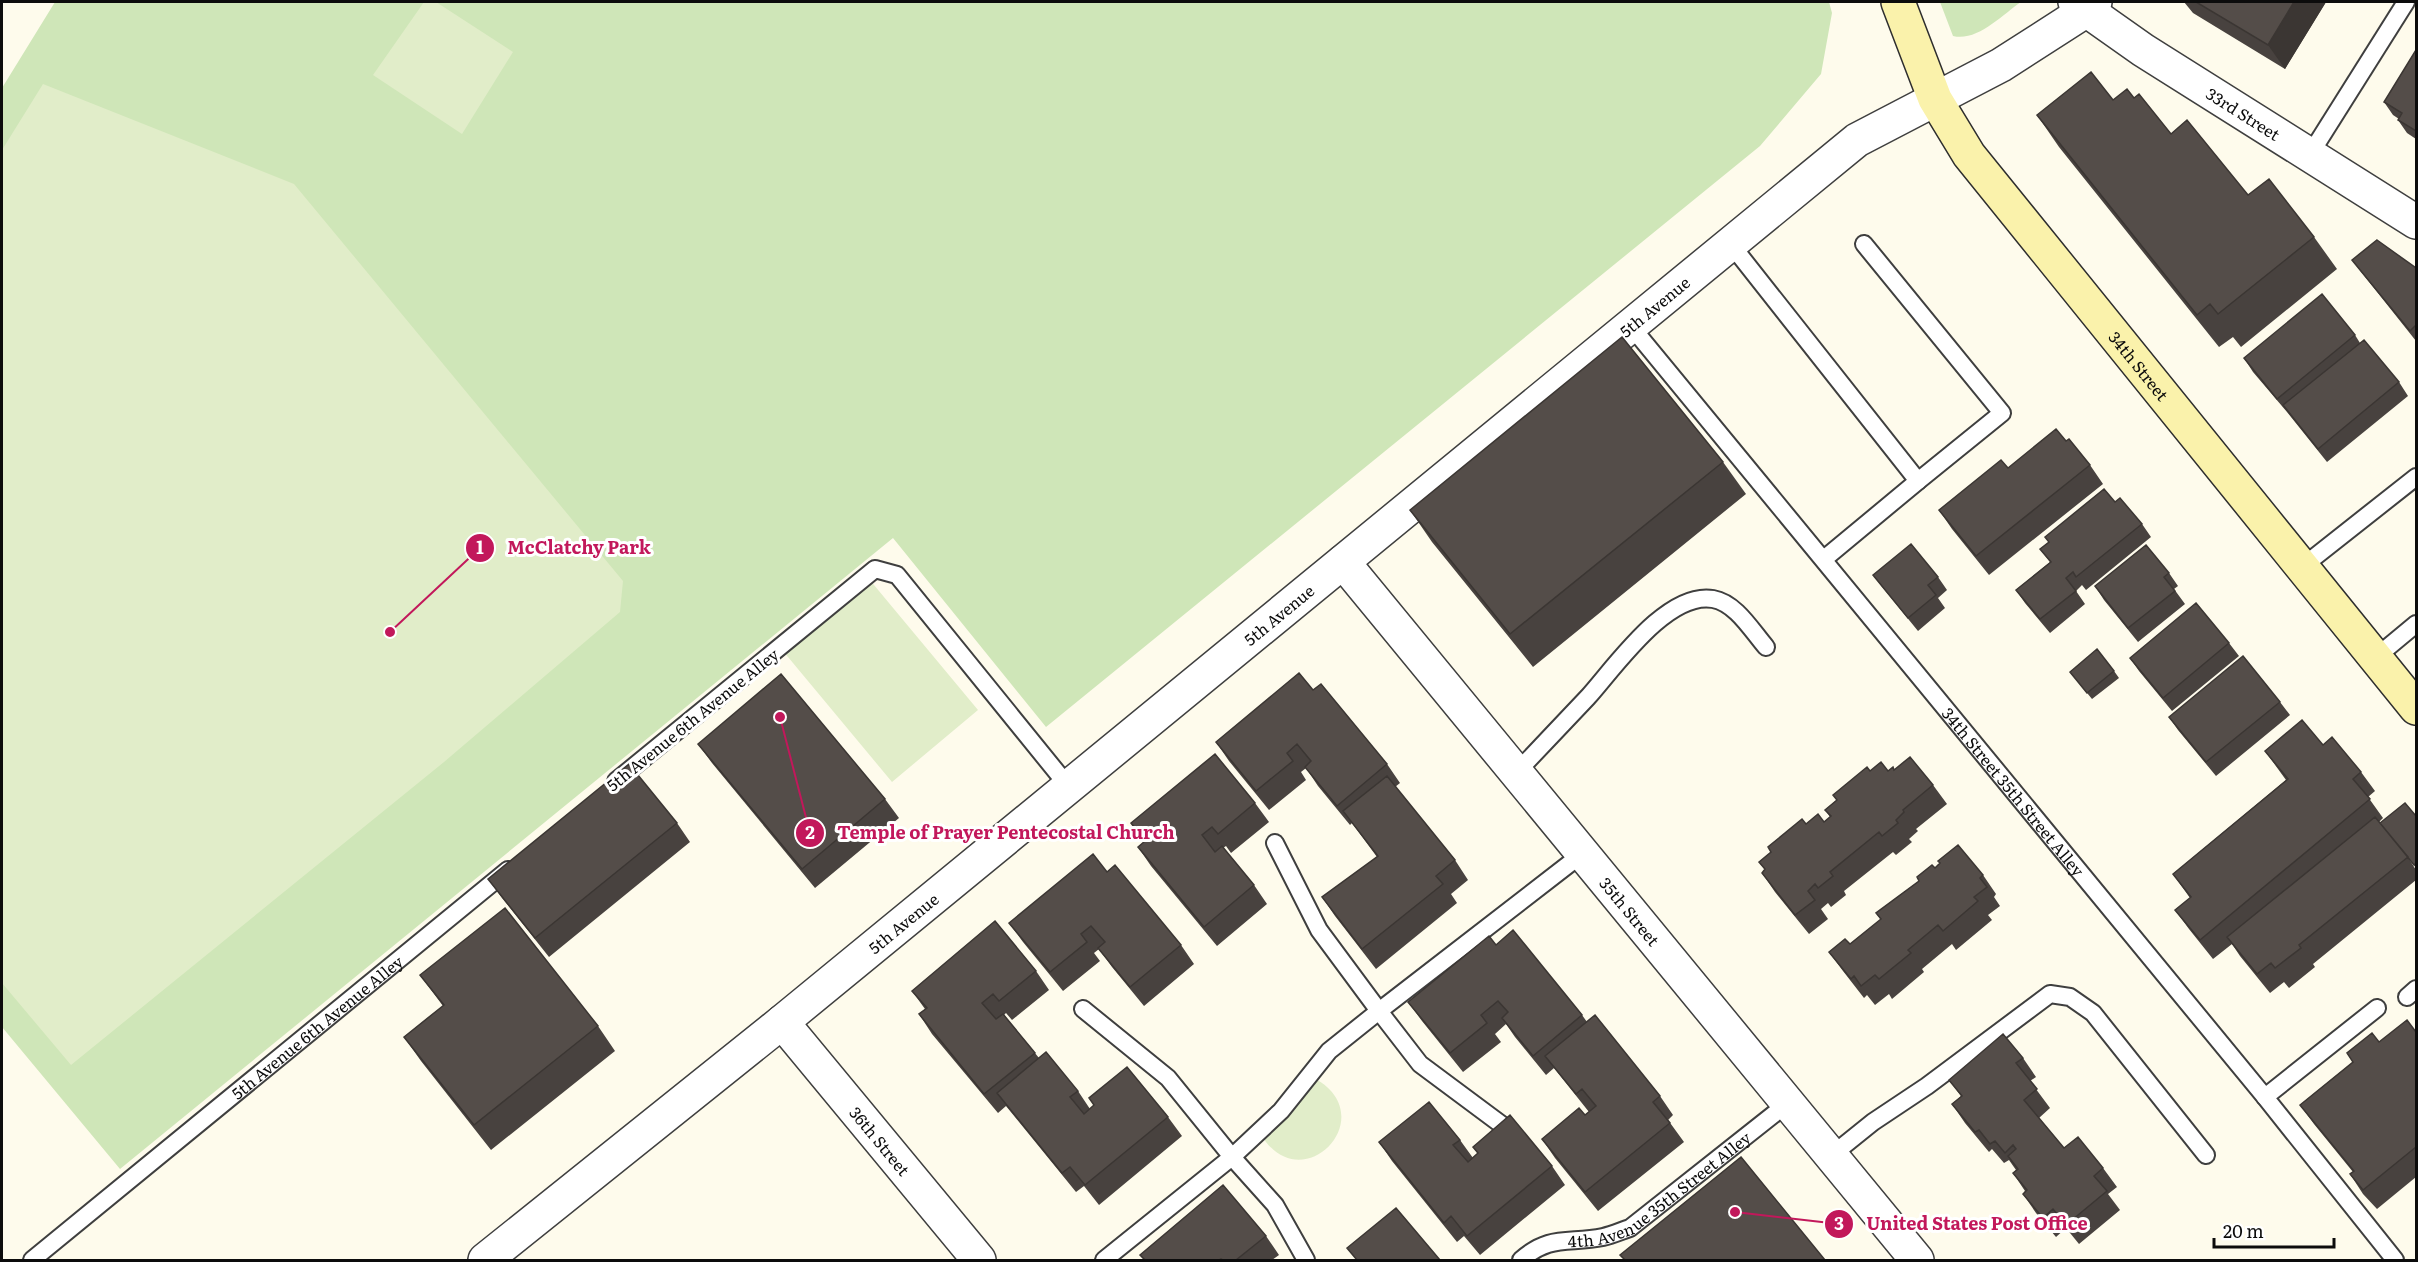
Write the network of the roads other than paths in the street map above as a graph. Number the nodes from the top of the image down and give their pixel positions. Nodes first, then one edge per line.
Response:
1 (1898, 2) edge
2 (2406, 2) edge
3 (2085, 5) edge
4 (1935, 99) junction
5 (2309, 156) junction
6 (2416, 222) edge
7 (1730, 243) junction
8 (1864, 244) dead end
9 (1630, 325) junction
10 (2416, 477) edge
11 (1918, 481) junction
12 (1824, 558) junction
13 (1343, 562) junction
14 (2302, 567) junction
15 (2416, 624) edge
16 (1766, 647) dead end
17 (2375, 658) junction
18 (2416, 708) edge
19 (1516, 773) junction
20 (1068, 786) junction
21 (605, 790) edge
22 (1275, 843) dead end
23 (1581, 854) junction
24 (522, 859) edge
25 (2377, 1008) dead end
26 (1083, 1009) dead end
27 (1379, 1011) junction
28 (782, 1022) junction
29 (2265, 1097) junction
30 (1788, 1103) junction
31 (1510, 1131) edge
32 (1832, 1155) junction
33 (2205, 1155) dead end
34 (1232, 1157) junction
35 (966, 1256) edge
36 (1911, 1258) edge
37 (32, 1260) edge
38 (485, 1260) edge
39 (1104, 1260) edge
40 (1306, 1260) edge
41 (1521, 1260) edge
42 (2395, 1260) edge

1 - 4 street, 34th Street
2 - 5 lane
3 - 4 street, 5th Avenue
3 - 5 street, 33rd Street
4 - 7 street, 5th Avenue
4 - 14 street, 34th Street
5 - 6 street, 33rd Street
7 - 9 street, 5th Avenue
7 - 11 lane
8 - 11 lane
9 - 12 lane, 34th Street 35th Street Alley
9 - 13 street, 5th Avenue
10 - 14 lane
11 - 12 lane
12 - 29 lane, 34th Street 35th Street Alley
13 - 19 street, 35th Street
13 - 20 street, 5th Avenue
14 - 17 street, 34th Street
15 - 17 lane
16 - 19 lane
17 - 18 street, 34th Street
19 - 23 street, 35th Street
20 - 21 lane, 5th Avenue 6th Avenue Alley
20 - 28 street, 5th Avenue
22 - 27 lane
23 - 27 lane
23 - 30 street, 35th Street
24 - 37 lane, 5th Avenue 6th Avenue Alley
25 - 29 lane
26 - 34 lane
27 - 31 lane
27 - 34 lane
28 - 35 street, 36th Street
28 - 38 street, 5th Avenue
29 - 42 lane, 34th Street 35th Street Alley
30 - 32 street, 35th Street
30 - 41 lane, 4th Avenue 35th Street Alley
32 - 33 lane
32 - 36 street, 35th Street
34 - 39 lane
34 - 40 lane

